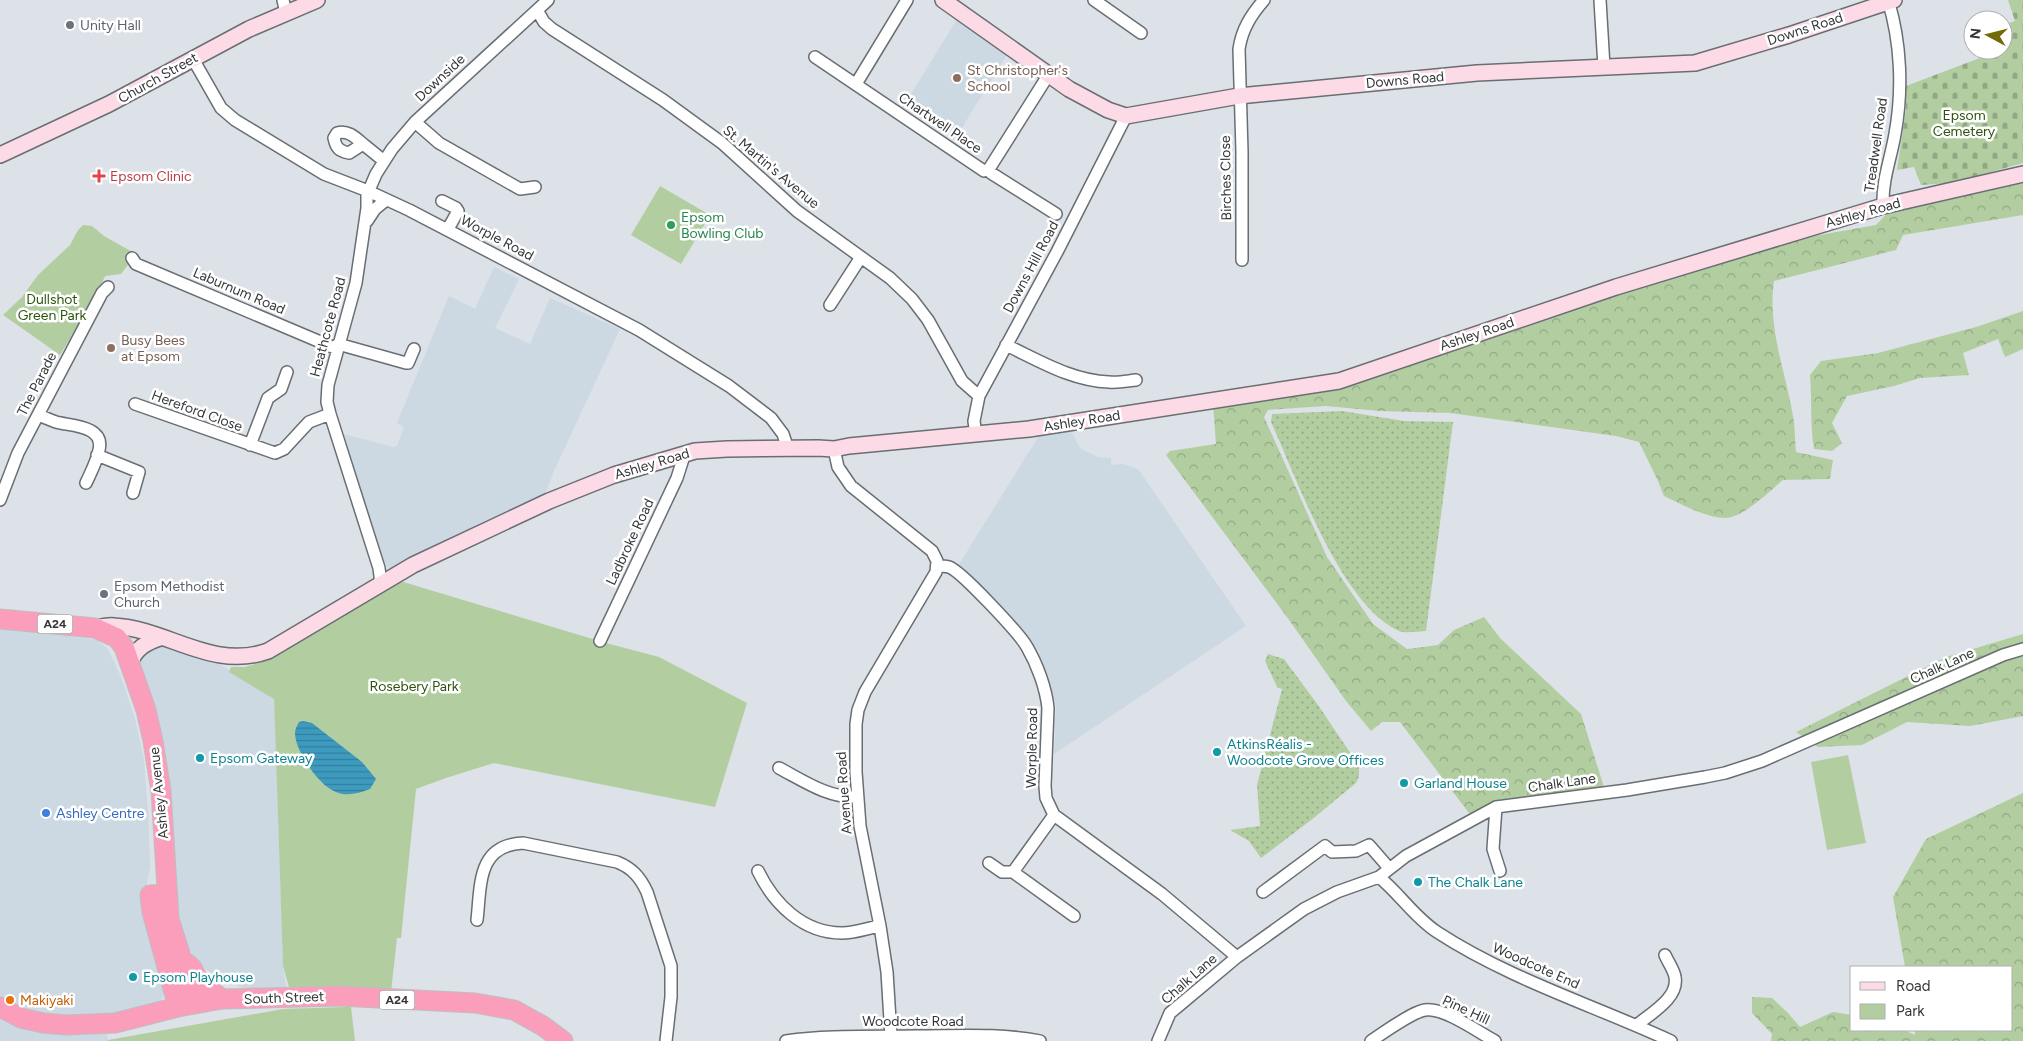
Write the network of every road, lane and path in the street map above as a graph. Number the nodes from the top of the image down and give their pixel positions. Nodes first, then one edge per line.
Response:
1 (317, 0) edge
2 (548, 0) edge
3 (907, 0) edge
4 (943, 0) edge
5 (1094, 0) edge
6 (1264, 0) edge
7 (1600, 0) edge
8 (1890, 1) edge
9 (284, 6) edge
10 (536, 10) junction
11 (1141, 33) dead end
12 (815, 57) dead end
13 (193, 58) junction
14 (1604, 67) junction
15 (1049, 74) junction
16 (856, 84) junction
17 (1239, 96) junction
18 (1126, 116) junction
19 (415, 122) junction
20 (363, 144) dead end
21 (0, 155) edge
22 (384, 161) junction
23 (989, 169) junction
24 (2023, 174) edge
25 (535, 187) dead end
26 (368, 190) junction
27 (389, 200) junction
28 (442, 200) dead end
29 (1883, 206) junction
30 (1056, 214) dead end
31 (365, 225) junction
32 (448, 229) junction
33 (861, 257) junction
34 (132, 258) dead end
35 (1242, 260) dead end
36 (108, 287) dead end
37 (830, 305) dead end
38 (1006, 345) junction
39 (337, 346) junction
40 (414, 349) dead end
41 (287, 372) dead end
42 (1136, 380) dead end
43 (979, 396) junction
44 (135, 404) dead end
45 (330, 414) junction
46 (38, 415) junction
47 (976, 435) junction
48 (250, 445) junction
49 (788, 449) junction
50 (834, 450) junction
51 (681, 454) junction
52 (97, 455) junction
53 (86, 483) dead end
54 (133, 493) dead end
55 (0, 500) edge
56 (937, 566) junction
57 (382, 584) junction
58 (0, 619) edge
59 (103, 631) junction
60 (160, 638) junction
61 (600, 641) dead end
62 (2023, 649) edge
63 (130, 662) junction
64 (779, 768) dead end
65 (858, 797) junction
66 (1496, 807) junction
67 (1054, 815) junction
68 (989, 863) dead end
69 (1389, 868) junction
70 (758, 871) dead end
71 (1500, 871) dead end
72 (1013, 872) junction
73 (1379, 877) junction
74 (1263, 892) dead end
75 (158, 895) junction
76 (1074, 916) dead end
77 (477, 920) dead end
78 (880, 926) junction
79 (1665, 955) dead end
80 (1237, 957) junction
81 (182, 960) junction
82 (222, 1000) junction
83 (184, 1006) junction
84 (0, 1007) edge
85 (1637, 1025) junction
86 (890, 1036) junction
87 (1159, 1039) edge
88 (563, 1041) edge
89 (666, 1041) edge
90 (786, 1041) edge
91 (1040, 1041) edge
92 (1371, 1041) edge
93 (1495, 1041) edge
94 (1671, 1041) edge

1 - 9 main road, Church Street
2 - 10 street, Downside
3 - 16 street
4 - 15 main road
5 - 11 street
6 - 17 street, Birches Close
7 - 14 street
8 - 14 main road, Downs Road
8 - 29 street, Treadwell Road
9 - 13 main road, Church Street
10 - 19 street, Downside
10 - 33 street, St. Martin's Avenue
12 - 16 street, Chartwell Place
13 - 21 main road, Church Street
13 - 26 street, Worple Road
14 - 17 main road, Downs Road
15 - 18 main road
15 - 23 street, Chartwell Place
16 - 23 street, Chartwell Place
17 - 18 main road, Downs Road
17 - 35 street, Birches Close
18 - 38 street, Downs Hill Road
19 - 22 street, Downside
19 - 25 street
20 - 22 street
22 - 26 street, Downside
23 - 30 street
24 - 29 main road, Ashley Road
26 - 27 street, Worple Road
26 - 31 street, Heathcote Road
27 - 31 street
27 - 32 street, Worple Road
28 - 32 street
29 - 47 main road, Ashley Road
31 - 39 street, Heathcote Road
32 - 49 street, Worple Road
33 - 37 street
33 - 43 street, St. Martin's Avenue
34 - 39 street, Laburnum Road
36 - 46 street, The Parade
38 - 42 street
38 - 43 street, Downs Hill Road
39 - 40 street, Laburnum Road
39 - 45 street, Heathcote Road
41 - 48 street, Hereford Close
43 - 47 street, Downs Hill Road
44 - 48 street, Hereford Close
45 - 48 street, Hereford Close
45 - 57 street, Heathcote Road
46 - 52 street
46 - 55 street, The Parade
47 - 50 main road, Ashley Road
49 - 50 main road, Ashley Road
49 - 51 main road, Ashley Road
50 - 56 street
51 - 57 main road, Ashley Road
51 - 61 street, Ladbroke Road
52 - 53 street
52 - 54 street
56 - 65 street, Avenue Road
56 - 67 street, Worple Road
57 - 60 main road, Ashley Road
58 - 59 highway, Ashley Road / A24
59 - 60 main road, Ashley Road
59 - 63 highway, Ashley Avenue
60 - 63 main road
62 - 66 street, Chalk Lane
63 - 75 highway, Ashley Avenue
64 - 65 street
65 - 78 street, Avenue Road
66 - 69 street, Chalk Lane
66 - 71 street
67 - 72 street
67 - 80 street
68 - 72 street
69 - 73 street, Chalk Lane
69 - 74 street
70 - 78 street
72 - 76 street
73 - 80 street, Chalk Lane
73 - 85 street, Woodcote End
75 - 81 highway, Ashley Avenue
75 - 83 highway, Ashley Avenue
77 - 89 street
78 - 86 street, Avenue Road
79 - 85 street
80 - 87 street, Chalk Lane
81 - 82 highway, Ashley Avenue
81 - 83 highway, Ashley Avenue
82 - 83 highway, South Street / A24
82 - 88 highway, South Street / A24
83 - 84 highway, South Street / A24
85 - 94 street, Woodcote End
86 - 90 street, Woodcote Road
86 - 91 street, Woodcote Road
92 - 93 street, Pine Hill

